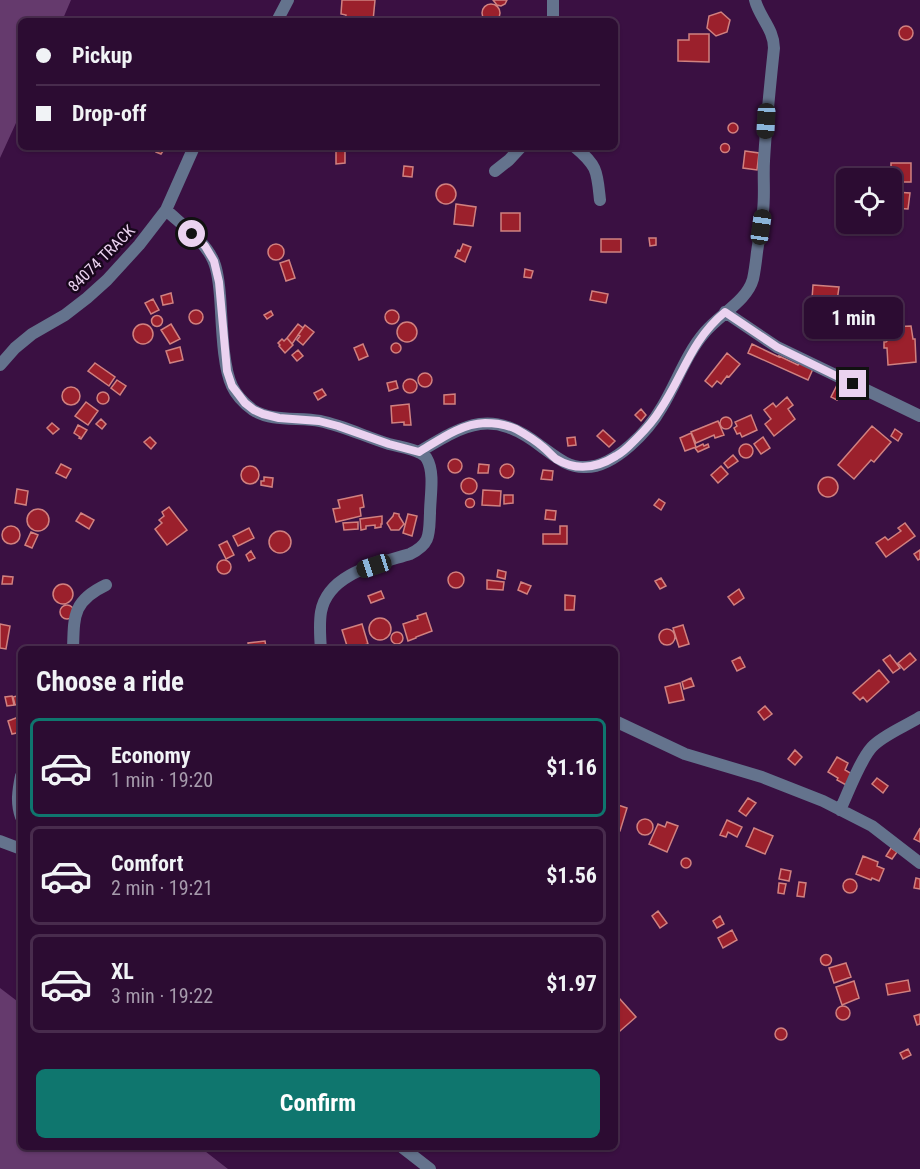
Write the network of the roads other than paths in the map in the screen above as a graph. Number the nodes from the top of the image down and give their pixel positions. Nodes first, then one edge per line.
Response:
1 (288, 0) edge
2 (553, 0) edge
3 (755, 0) edge
4 (279, 18) edge
5 (553, 18) edge
6 (193, 150) edge
7 (518, 150) edge
8 (578, 150) edge
9 (495, 171) dead end
10 (600, 200) dead end
11 (166, 210) junction
12 (725, 312) junction
13 (0, 365) edge
14 (920, 416) edge
15 (419, 452) junction
16 (106, 585) dead end
17 (73, 646) edge
18 (321, 646) edge
19 (920, 717) edge
20 (618, 722) edge
21 (18, 790) edge
22 (18, 809) edge
23 (840, 810) junction
24 (0, 841) edge
25 (18, 848) edge
26 (920, 863) edge
27 (406, 1150) edge
28 (430, 1169) edge

1 - 4 street
2 - 5 street
3 - 12 street
6 - 11 street, 84074 TRACK
7 - 9 street
8 - 10 street
11 - 13 street, 84074 TRACK
11 - 15 street
12 - 14 street
12 - 15 street
15 - 18 street
16 - 17 street
19 - 23 street
20 - 23 street
21 - 22 street
23 - 26 street
24 - 25 street
27 - 28 street

